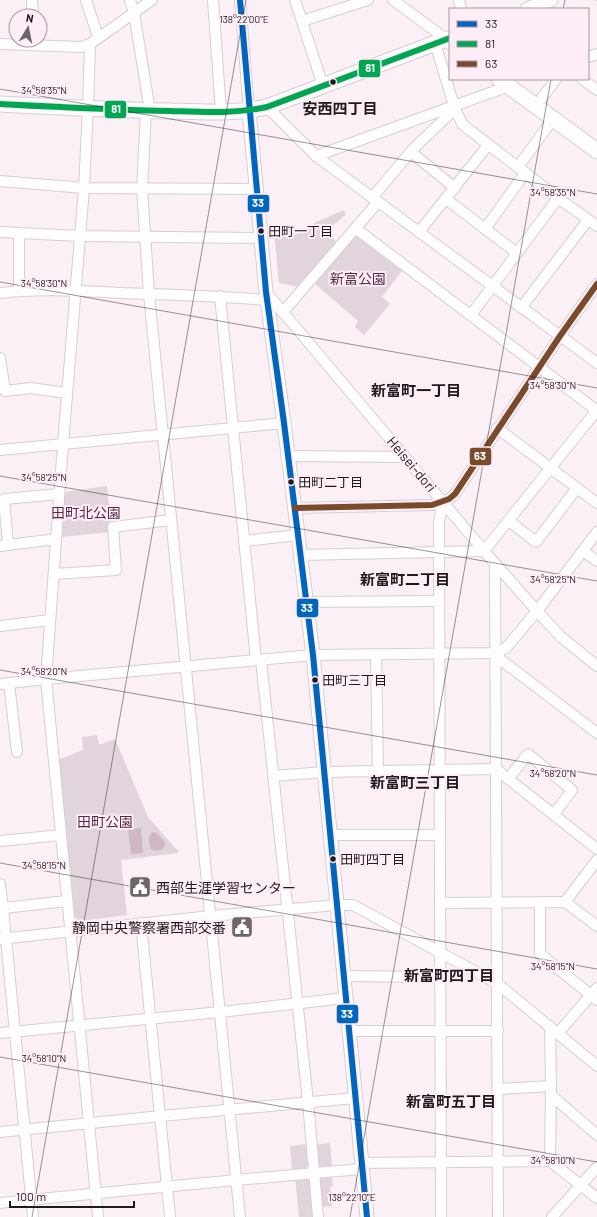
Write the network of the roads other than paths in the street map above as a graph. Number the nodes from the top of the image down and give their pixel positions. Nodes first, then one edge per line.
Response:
1 (86, 0) edge
2 (130, 0) edge
3 (152, 0) edge
4 (212, 0) edge
5 (240, 0) edge
6 (296, 0) edge
7 (368, 0) edge
8 (393, 0) edge
9 (551, 0) edge
10 (530, 8) edge
11 (134, 13) junction
12 (302, 21) junction
13 (98, 37) junction
14 (445, 41) edge
15 (48, 44) edge
16 (90, 44) junction
17 (449, 70) edge
18 (450, 80) edge
19 (555, 80) edge
20 (583, 80) edge
21 (504, 83) edge
22 (323, 86) junction
23 (597, 90) edge
24 (0, 104) edge
25 (536, 106) junction
26 (267, 107) junction
27 (454, 107) junction
28 (88, 108) junction
29 (148, 111) junction
30 (249, 111) junction
31 (221, 112) junction
32 (553, 119) junction
33 (488, 145) junction
34 (597, 151) edge
35 (411, 152) junction
36 (316, 156) junction
37 (521, 170) junction
38 (0, 181) edge
39 (84, 188) junction
40 (142, 188) junction
41 (455, 188) junction
42 (256, 189) junction
43 (558, 198) junction
44 (446, 199) junction
45 (375, 200) junction
46 (588, 220) junction
47 (597, 226) edge
48 (355, 228) junction
49 (485, 228) junction
50 (0, 232) edge
51 (419, 232) junction
52 (19, 233) junction
53 (79, 236) junction
54 (144, 237) junction
55 (261, 238) junction
56 (518, 253) junction
57 (597, 284) edge
58 (492, 286) junction
59 (19, 291) junction
60 (76, 291) junction
61 (0, 293) edge
62 (149, 294) junction
63 (220, 296) junction
64 (266, 296) junction
65 (522, 308) junction
66 (284, 312) junction
67 (471, 315) junction
68 (560, 336) junction
69 (0, 358) edge
70 (597, 363) edge
71 (539, 367) junction
72 (67, 393) junction
73 (597, 410) edge
74 (284, 423) junction
75 (233, 428) junction
76 (498, 428) junction
77 (163, 434) junction
78 (63, 444) junction
79 (0, 450) edge
80 (288, 456) junction
81 (405, 457) junction
82 (550, 468) junction
83 (577, 488) junction
84 (59, 494) junction
85 (444, 501) junction
86 (597, 503) edge
87 (294, 508) junction
88 (171, 520) junction
89 (509, 521) junction
90 (597, 532) edge
91 (298, 535) junction
92 (56, 539) junction
93 (244, 542) junction
94 (4, 545) edge
95 (484, 551) junction
96 (583, 551) junction
97 (439, 553) junction
98 (300, 555) junction
99 (597, 561) edge
100 (495, 563) junction
101 (54, 574) junction
102 (439, 601) junction
103 (306, 602) junction
104 (537, 611) junction
105 (50, 620) junction
106 (0, 626) edge
107 (439, 653) junction
108 (496, 653) junction
109 (376, 654) junction
110 (313, 655) junction
111 (259, 660) junction
112 (186, 666) junction
113 (597, 666) edge
114 (46, 679) junction
115 (5, 684) edge
116 (597, 733) edge
117 (16, 752) dead end
118 (496, 769) junction
119 (439, 770) junction
120 (378, 771) junction
121 (324, 772) junction
122 (273, 776) junction
123 (508, 778) junction
124 (554, 814) junction
125 (61, 835) junction
126 (330, 835) junction
127 (440, 835) junction
128 (0, 841) edge
129 (597, 849) edge
130 (597, 860) edge
131 (0, 884) edge
132 (67, 901) junction
133 (540, 902) junction
134 (565, 902) junction
135 (440, 903) junction
136 (497, 903) junction
137 (336, 905) junction
138 (3, 908) junction
139 (287, 909) junction
140 (211, 916) junction
141 (141, 923) junction
142 (597, 926) edge
143 (70, 930) junction
144 (3, 938) edge
145 (440, 953) junction
146 (343, 976) junction
147 (440, 977) junction
148 (498, 984) junction
149 (595, 994) edge
150 (345, 998) junction
151 (297, 1003) junction
152 (220, 1012) junction
153 (152, 1018) junction
154 (79, 1024) junction
155 (550, 1026) junction
156 (15, 1031) junction
157 (348, 1031) junction
158 (440, 1031) junction
159 (498, 1031) junction
160 (0, 1033) edge
161 (558, 1033) junction
162 (597, 1066) edge
163 (498, 1088) junction
164 (551, 1090) junction
165 (355, 1098) junction
166 (308, 1102) junction
167 (230, 1109) junction
168 (160, 1116) junction
169 (90, 1123) junction
170 (24, 1130) junction
171 (0, 1132) edge
172 (597, 1134) edge
173 (497, 1161) junction
174 (550, 1161) junction
175 (441, 1162) junction
176 (362, 1166) junction
177 (597, 1167) edge
178 (314, 1173) junction
179 (237, 1179) junction
180 (581, 1186) junction
181 (167, 1188) junction
182 (95, 1193) junction
183 (597, 1198) edge
184 (31, 1200) junction
185 (0, 1203) edge
186 (33, 1217) edge
187 (98, 1217) edge
188 (170, 1217) edge
189 (240, 1217) edge
190 (318, 1217) edge
191 (367, 1217) edge
192 (441, 1217) edge
193 (498, 1217) edge
194 (552, 1217) edge

1 - 13 street
2 - 11 street
3 - 11 street
4 - 31 street
5 - 30 street
6 - 12 street
7 - 12 street
8 - 14 street
9 - 10 main road
11 - 13 street
11 - 29 street
12 - 22 street
13 - 16 street
14 - 17 street
14 - 22 main road
15 - 16 street
16 - 28 street
18 - 27 street
19 - 25 street
20 - 23 street
21 - 25 highway
21 - 27 street
22 - 26 main road
24 - 28 highway
25 - 32 highway
26 - 30 main road
26 - 36 street
27 - 33 street
27 - 35 street
27 - 36 street
28 - 29 highway
28 - 39 street
29 - 31 highway
29 - 40 street
30 - 31 highway
30 - 42 main road
32 - 34 highway
32 - 37 street
33 - 37 street
33 - 41 street
35 - 41 street
35 - 45 street
36 - 45 street
37 - 43 street
37 - 49 street
38 - 39 street
39 - 40 street
39 - 53 street
40 - 42 street
40 - 54 street
41 - 44 street
42 - 55 main road
43 - 46 street
43 - 56 street
44 - 49 street
44 - 51 street
45 - 48 street
45 - 51 street
46 - 47 street
46 - 65 street
48 - 66 street
48 - 67 street
49 - 56 street
50 - 52 street
51 - 58 street
52 - 53 street
52 - 59 street
53 - 54 street
53 - 60 street
54 - 55 street
54 - 62 street
55 - 64 main road
56 - 58 street
57 - 68 street
58 - 65 street
58 - 67 street
59 - 60 street
59 - 61 street
60 - 62 street
60 - 72 street
62 - 63 street
62 - 77 street
63 - 64 street
63 - 75 street
64 - 66 street, Heisei-dori
64 - 74 main road
65 - 68 street
66 - 81 street, Heisei-dori
67 - 71 street
68 - 70 street
68 - 71 street
69 - 72 street
71 - 73 street
71 - 76 street
72 - 78 street
73 - 82 street
74 - 75 street
74 - 80 main road
75 - 77 street
75 - 93 street
76 - 82 street
76 - 85 street
77 - 78 street
77 - 88 street
78 - 79 street
78 - 84 street
80 - 81 street
80 - 87 main road
81 - 85 street, Heisei-dori
82 - 83 street
82 - 89 street
83 - 86 street
83 - 89 street
84 - 92 street
84 - 94 street
85 - 87 street
85 - 95 street, Heisei-dori
85 - 97 street
87 - 91 main road
88 - 101 street
88 - 112 street
89 - 95 street
90 - 96 street
91 - 93 street
91 - 98 main road
92 - 94 street
92 - 101 street
93 - 111 street
95 - 97 street
95 - 100 street, Heisei-dori
96 - 99 street
96 - 104 street
97 - 98 street
97 - 102 street
98 - 103 main road
100 - 104 street, Heisei-dori
100 - 108 street
101 - 105 street
102 - 103 street
102 - 107 street
103 - 110 main road
104 - 108 street
104 - 113 street, Heisei-dori
105 - 106 street
105 - 114 street
107 - 108 street
107 - 109 street
107 - 119 street
108 - 116 street
108 - 118 street
109 - 110 street
109 - 120 street
110 - 111 street
110 - 121 main road
111 - 112 street
111 - 122 street
112 - 114 street
112 - 140 street
114 - 115 street
114 - 125 street
115 - 117 street
118 - 119 street
118 - 123 street
118 - 136 street
119 - 120 street
119 - 127 street
120 - 121 street
121 - 122 street
121 - 126 main road
122 - 139 street
123 - 124 street
123 - 124 street
124 - 129 street
125 - 128 street
125 - 132 street
126 - 127 street
126 - 137 main road
127 - 135 street
130 - 134 street
131 - 138 street
132 - 138 street
132 - 143 street
133 - 134 street
133 - 136 street
133 - 149 street
134 - 142 street
135 - 136 street
135 - 145 street
136 - 148 street
137 - 139 street
137 - 145 street
137 - 146 main road
138 - 144 street
139 - 140 street
139 - 151 street
140 - 141 street
140 - 152 street
141 - 143 street
141 - 153 street
143 - 144 street
143 - 154 street
144 - 156 street
145 - 147 street
145 - 148 street
146 - 147 street
146 - 150 main road
147 - 158 street
148 - 155 street
148 - 159 street
149 - 161 street
150 - 151 street
150 - 157 main road
151 - 152 street
151 - 166 street
152 - 153 street
152 - 167 street
153 - 154 street
153 - 168 street
154 - 156 street
154 - 169 street
155 - 161 street
155 - 164 street
156 - 160 street
156 - 170 street
157 - 158 street
157 - 165 main road
158 - 159 street
158 - 175 street
159 - 163 street
161 - 162 street
163 - 164 street
163 - 173 street
164 - 172 street
164 - 174 street
165 - 166 street
165 - 176 main road
166 - 167 street
166 - 178 street
167 - 168 street
167 - 179 street
168 - 169 street
168 - 181 street
169 - 170 street
169 - 182 street
170 - 171 street
170 - 184 street
173 - 174 street
173 - 175 street
173 - 193 street
174 - 180 street
175 - 176 street
175 - 192 street
176 - 178 street
176 - 191 main road
177 - 180 street
178 - 179 street
178 - 190 street
179 - 181 street
179 - 189 street
180 - 183 street
180 - 194 street
181 - 182 street
181 - 188 street
182 - 184 street
182 - 187 street
184 - 185 street
184 - 186 street

